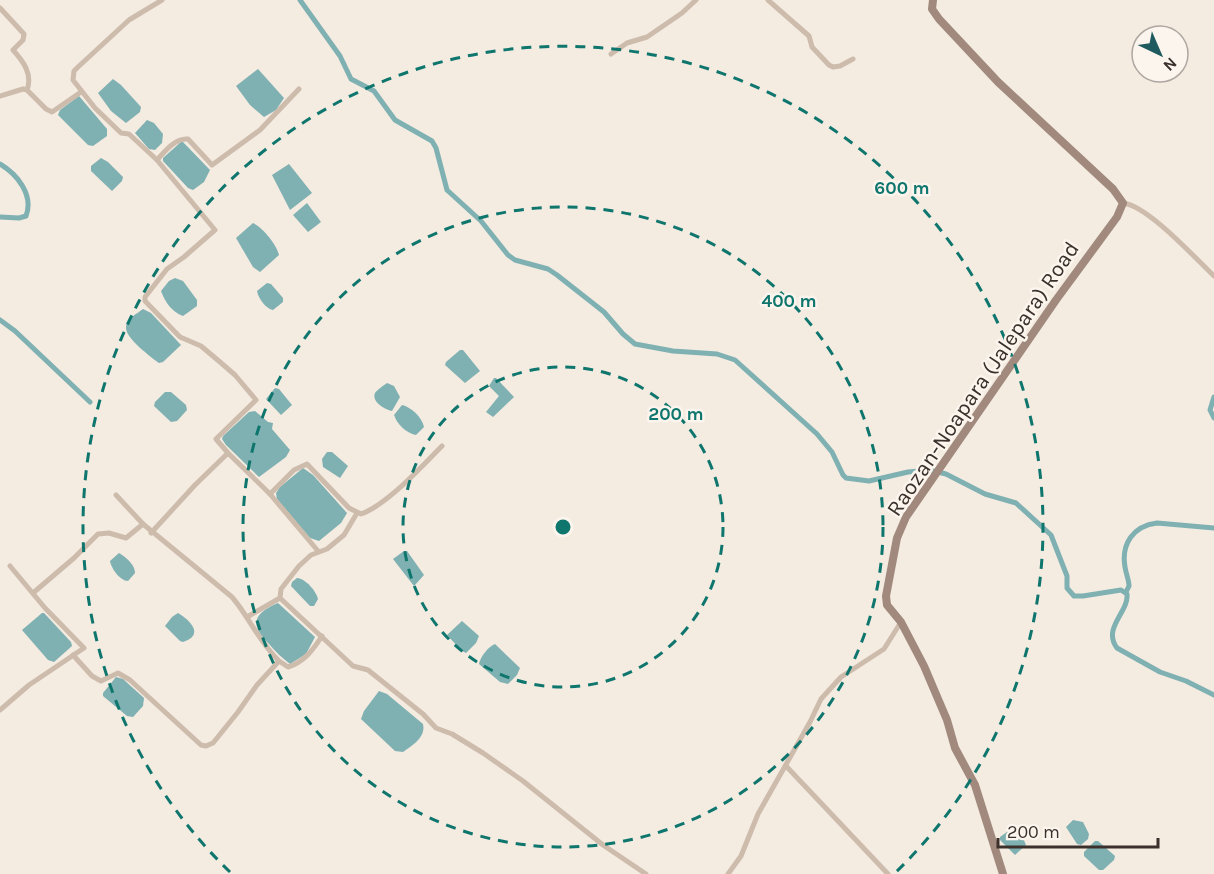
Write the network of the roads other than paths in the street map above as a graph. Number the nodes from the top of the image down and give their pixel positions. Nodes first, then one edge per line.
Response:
1 (162, 0) edge
2 (696, 0) edge
3 (768, 0) edge
4 (933, 0) edge
5 (0, 8) edge
6 (611, 54) dead end
7 (853, 59) dead end
8 (299, 89) dead end
9 (27, 90) junction
10 (81, 92) junction
11 (0, 96) edge
12 (157, 160) junction
13 (1123, 203) junction
14 (1214, 276) edge
15 (442, 446) dead end
16 (228, 453) junction
17 (270, 494) junction
18 (116, 495) dead end
19 (357, 513) junction
20 (143, 524) junction
21 (152, 532) junction
22 (318, 551) junction
23 (10, 566) dead end
24 (33, 593) junction
25 (280, 598) junction
26 (247, 617) junction
27 (901, 622) junction
28 (322, 636) junction
29 (73, 656) junction
30 (279, 661) junction
31 (1, 706) edge
32 (786, 766) junction
33 (646, 874) edge
34 (728, 874) edge
35 (888, 874) edge
36 (1003, 874) edge

1 - 10 street
2 - 6 street
3 - 7 street
4 - 13 main road
5 - 9 street
8 - 12 street
9 - 10 street
9 - 11 street
10 - 12 street
12 - 16 street
13 - 14 street
13 - 27 main road, Raozan-Noapara (Jalepara) Road
15 - 19 street
16 - 17 street
16 - 21 street
17 - 19 street
17 - 22 street
18 - 20 street
19 - 22 street
20 - 21 street
20 - 24 street
21 - 26 street
22 - 25 street
23 - 24 street
24 - 29 street
25 - 26 street
25 - 28 street
26 - 30 street
27 - 32 street
27 - 36 main road, Raozan-Noapara (Jalepara) Road
28 - 30 street
28 - 33 street
29 - 30 street
29 - 31 street
32 - 34 street
32 - 35 street

